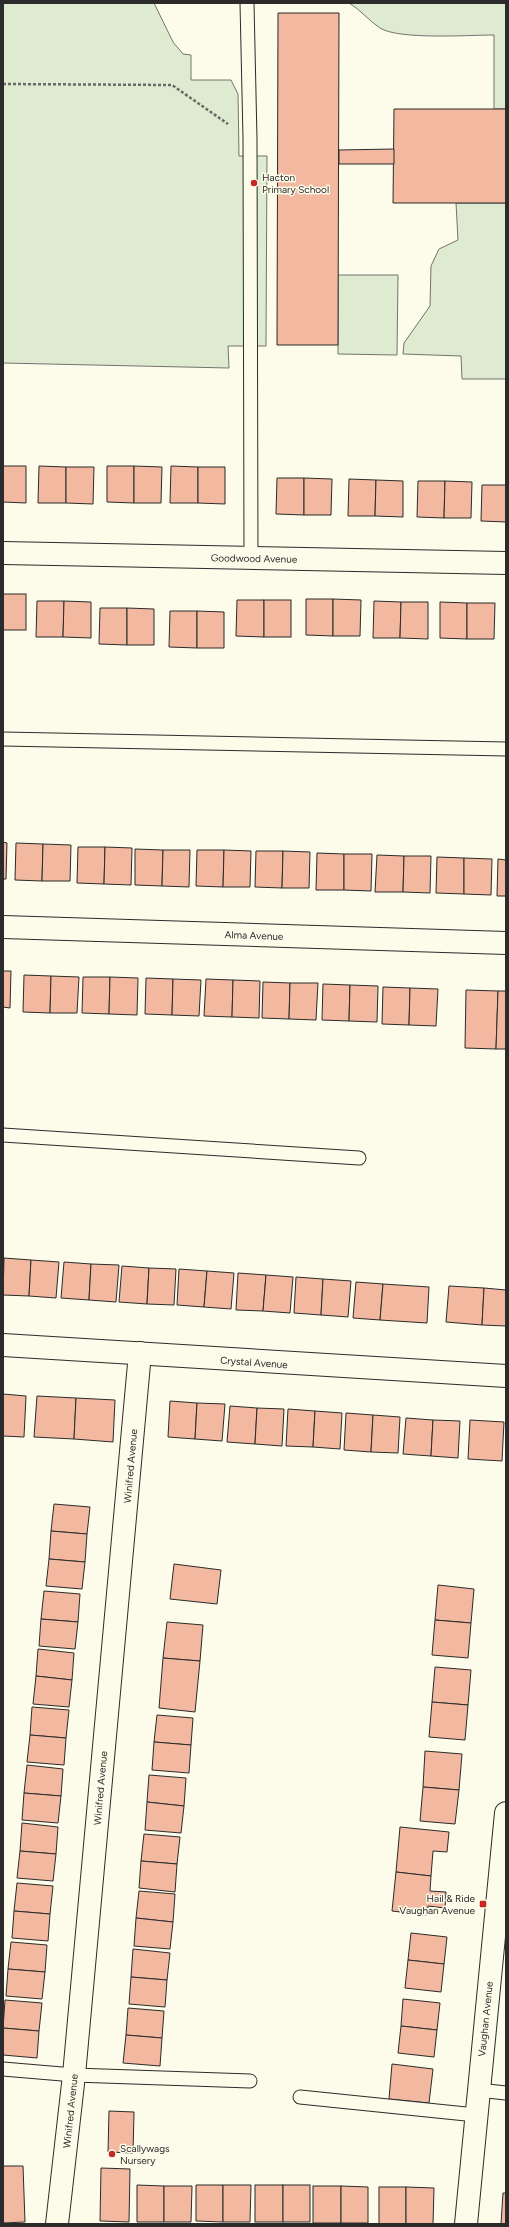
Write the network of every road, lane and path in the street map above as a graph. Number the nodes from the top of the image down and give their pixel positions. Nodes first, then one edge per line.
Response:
1 (247, 3) edge
2 (3, 84) edge
3 (250, 139) junction
4 (3, 553) edge
5 (251, 559) junction
6 (506, 563) edge
7 (3, 739) edge
8 (506, 749) edge
9 (3, 927) edge
10 (506, 943) edge
11 (3, 1135) edge
12 (359, 1158) dead end
13 (3, 1346) edge
14 (140, 1353) junction
15 (506, 1376) edge
16 (506, 1814) edge
17 (3, 2068) edge
18 (74, 2074) junction
19 (250, 2081) dead end
20 (478, 2090) junction
21 (506, 2093) edge
22 (300, 2097) dead end
23 (476, 2115) junction
24 (58, 2224) edge
25 (466, 2224) edge

1 - 3 lane
2 - 3 path
3 - 5 lane
4 - 5 street, Goodwood Avenue
5 - 6 street, Goodwood Avenue
7 - 8 lane
9 - 10 street, Alma Avenue
11 - 12 lane
13 - 14 street, Crystal Avenue
14 - 15 street, Crystal Avenue
14 - 18 street, Winifred Avenue
16 - 20 street, Vaughan Avenue
17 - 18 lane
18 - 19 lane
18 - 24 street, Winifred Avenue
20 - 21 lane
20 - 23 street, Vaughan Avenue
22 - 23 lane
23 - 25 street, Vaughan Avenue

